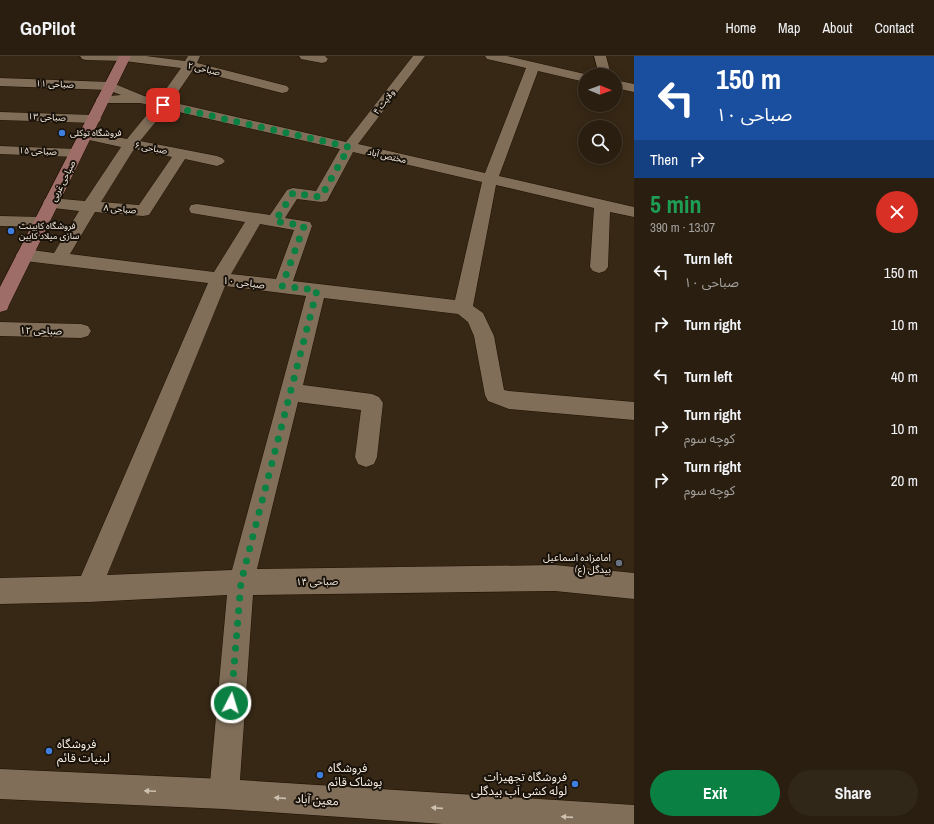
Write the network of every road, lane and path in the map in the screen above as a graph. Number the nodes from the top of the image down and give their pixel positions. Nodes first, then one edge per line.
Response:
1 (86, 56) edge
2 (306, 56) edge
3 (419, 56) edge
4 (491, 56) edge
5 (600, 56) edge
6 (125, 57) edge
7 (322, 59) dead end
8 (192, 61) edge
9 (533, 66) junction
10 (603, 68) edge
11 (578, 76) edge
12 (0, 82) edge
13 (622, 85) edge
14 (110, 86) junction
15 (634, 88) edge
16 (282, 89) dead end
17 (140, 99) junction
18 (103, 100) junction
19 (163, 105) junction
20 (0, 116) edge
21 (94, 119) junction
22 (85, 135) junction
23 (130, 145) junction
24 (349, 147) junction
25 (0, 150) edge
26 (76, 153) junction
27 (180, 154) junction
28 (217, 160) dead end
29 (490, 179) junction
30 (51, 203) junction
31 (602, 205) junction
32 (90, 206) junction
33 (197, 209) dead end
34 (634, 212) edge
35 (256, 218) junction
36 (0, 221) edge
37 (275, 221) junction
38 (42, 222) junction
39 (25, 255) junction
40 (59, 259) junction
41 (598, 267) dead end
42 (218, 278) junction
43 (282, 286) junction
44 (317, 290) junction
45 (0, 305) edge
46 (463, 308) junction
47 (0, 329) edge
48 (81, 331) dead end
49 (290, 392) junction
50 (634, 411) edge
51 (366, 457) dead end
52 (241, 582) junction
53 (634, 586) edge
54 (89, 589) junction
55 (0, 591) edge
56 (0, 784) edge
57 (224, 794) junction
58 (634, 821) edge

1 - 6 street, صباحی ۲
2 - 7 street
3 - 24 street, ولایت ۴
4 - 9 street
5 - 10 street
6 - 8 street, صباحی ۲
6 - 14 main road, صباحی غربی
8 - 16 street, صباحی ۲
8 - 19 street
9 - 11 street
9 - 29 street
12 - 14 street, صباحی ۱۱
13 - 15 street
14 - 17 street
14 - 18 main road, صباحی غربی
17 - 18 street
17 - 19 street, مختص آباد
18 - 21 main road, صباحی غربی
19 - 23 street
19 - 24 street, مختص آباد
20 - 21 street, صباحی ۱۳
21 - 22 main road, صباحی غربی
22 - 23 street, صباحی ۶
22 - 26 main road, صباحی غربی
23 - 27 street, صباحی ۶
23 - 32 street
24 - 29 street, مختص آباد
24 - 37 street, ولایت ۴
25 - 26 street, صباحی ۱۵
26 - 30 main road, صباحی غربی
27 - 28 street, صباحی ۶
27 - 32 street, صباحی ۸
29 - 31 street, مختص آباد
29 - 46 street
30 - 32 street, صباحی ۸
30 - 38 main road, صباحی غربی
31 - 34 street, مختص آباد
31 - 41 street
32 - 40 street
33 - 35 street
35 - 37 street
35 - 42 street
36 - 38 street
37 - 43 street
38 - 39 main road, صباحی غربی
39 - 40 street, صباحی ۱۰
39 - 45 main road, صباحی غربی
40 - 42 street, صباحی ۱۰
42 - 43 street, صباحی ۱۰
42 - 54 street
43 - 44 street, صباحی ۱۰
44 - 46 street, صباحی ۱۰
44 - 49 street
46 - 50 street
47 - 48 street, صباحی ۱۲
49 - 51 street
49 - 52 street
52 - 53 street, صباحی ۱۴
52 - 54 street, صباحی ۱۴
52 - 57 street
54 - 55 street, صباحی ۱۴
57 -> 56 street, معین آباد
58 -> 57 street, معین آباد

